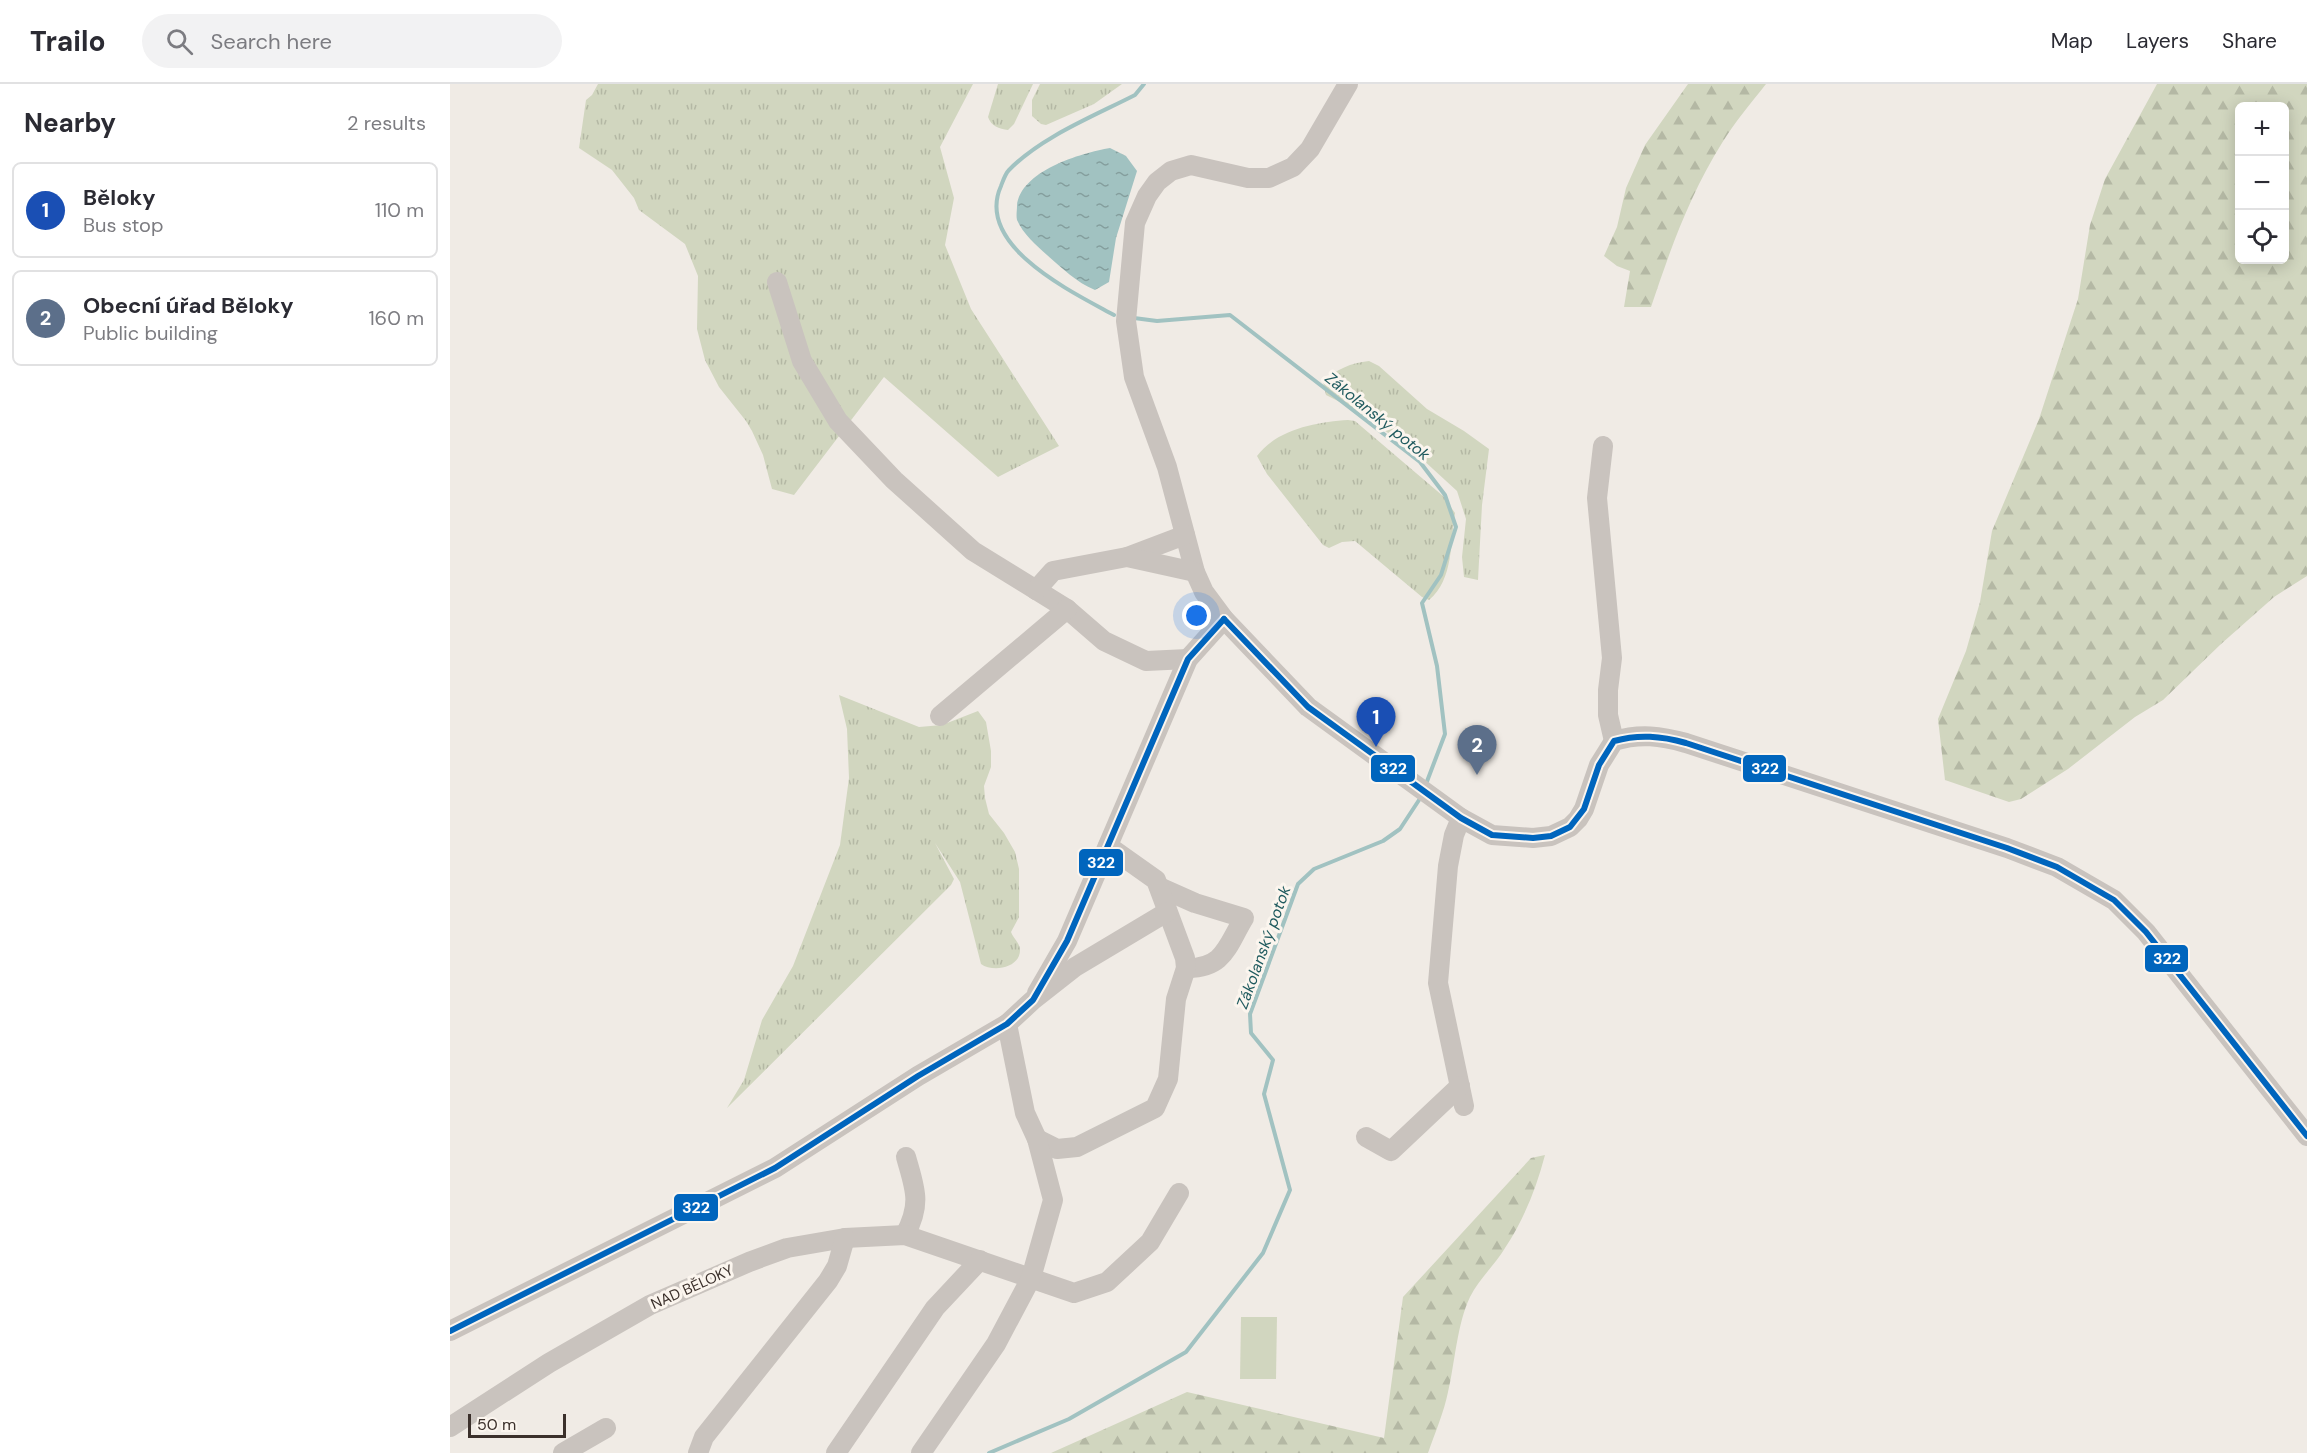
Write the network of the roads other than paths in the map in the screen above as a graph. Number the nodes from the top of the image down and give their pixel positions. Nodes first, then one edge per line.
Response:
1 (1348, 84) edge
2 (777, 282) dead end
3 (1603, 446) dead end
4 (1185, 536) junction
5 (1127, 557) junction
6 (1195, 572) junction
7 (1036, 590) junction
8 (1067, 609) junction
9 (1224, 619) junction
10 (1188, 659) junction
11 (940, 716) dead end
12 (1614, 741) junction
13 (1461, 818) junction
14 (1108, 846) junction
15 (1159, 887) junction
16 (1167, 912) junction
17 (1186, 968) junction
18 (1033, 1000) junction
19 (1007, 1024) junction
20 (1460, 1086) junction
21 (1464, 1106) dead end
22 (2307, 1136) edge
23 (1366, 1137) dead end
24 (1037, 1139) junction
25 (906, 1157) dead end
26 (1179, 1193) dead end
27 (905, 1235) junction
28 (845, 1238) junction
29 (980, 1260) junction
30 (1031, 1278) junction
31 (450, 1331) edge
32 (450, 1427) edge
33 (606, 1428) dead end
34 (563, 1453) edge
35 (698, 1453) edge
36 (836, 1453) edge
37 (921, 1453) edge

1 - 4 street
2 - 7 street
3 - 12 street
4 - 5 street
4 - 6 street
5 - 6 street
5 - 7 street
6 - 9 street
7 - 8 street
8 - 10 street
8 - 11 street
9 - 10 street
9 - 13 street
10 - 14 street
12 - 13 street
12 - 22 street
13 - 20 street
14 - 15 street
14 - 18 street
15 - 16 street
15 - 17 street
16 - 17 street
16 - 18 street
17 - 24 street
18 - 19 street
19 - 24 street
19 - 31 street
20 - 21 street
20 - 23 street
24 - 30 street
25 - 27 street
26 - 30 street, NAD BĚLOKY
27 - 28 street, NAD BĚLOKY
27 - 29 street, NAD BĚLOKY
28 - 32 street, NAD BĚLOKY
28 - 35 street
29 - 30 street, NAD BĚLOKY
29 - 36 street
30 - 37 street
33 - 34 street

